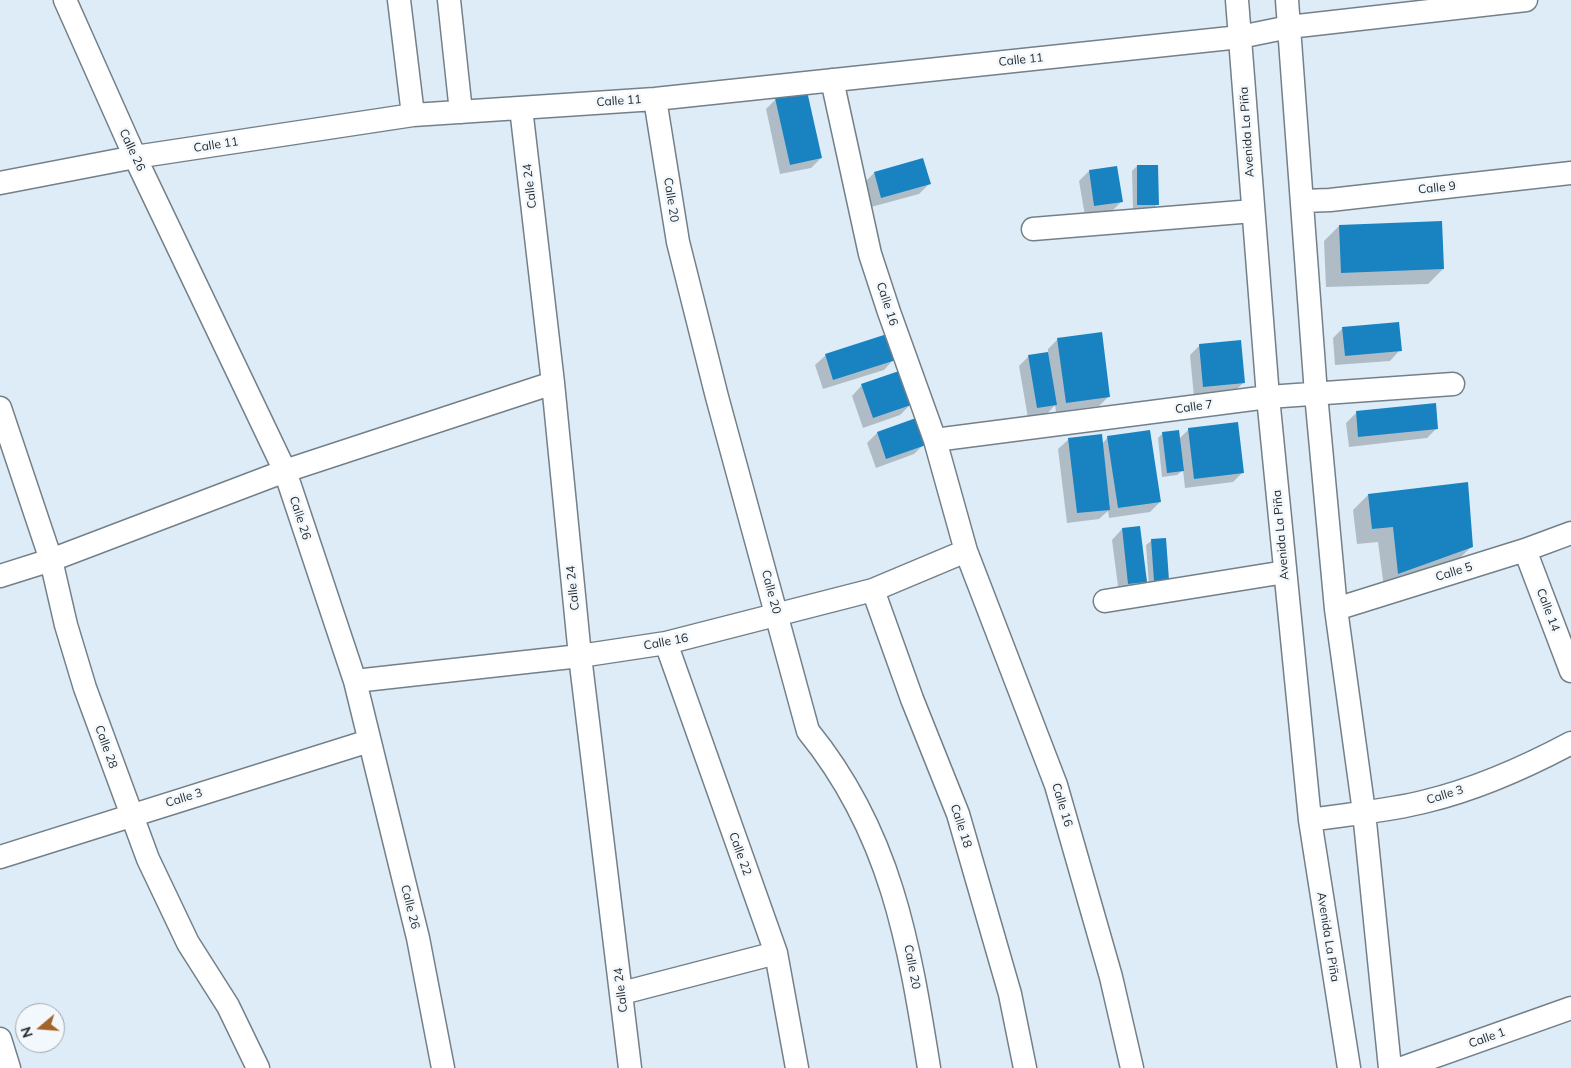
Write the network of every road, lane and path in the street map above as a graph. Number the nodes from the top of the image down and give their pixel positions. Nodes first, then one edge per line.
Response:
1 (65, 0) edge
2 (399, 0) edge
3 (449, 0) edge
4 (1236, 0) edge
5 (1287, 0) edge
6 (1526, 0) edge
7 (1289, 28) junction
8 (1240, 37) junction
9 (832, 80) junction
10 (655, 99) junction
11 (521, 108) junction
12 (462, 112) junction
13 (413, 115) junction
14 (135, 157) junction
15 (1571, 173) edge
16 (0, 182) edge
17 (1303, 201) junction
18 (1253, 211) junction
19 (1033, 229) dead end
20 (553, 383) junction
21 (1453, 384) dead end
22 (1316, 394) junction
23 (1268, 397) junction
24 (0, 408) edge
25 (935, 440) junction
26 (284, 471) junction
27 (1571, 533) edge
28 (1525, 550) junction
29 (966, 551) junction
30 (51, 560) junction
31 (1284, 572) junction
32 (0, 576) edge
33 (874, 590) junction
34 (1105, 601) dead end
35 (1336, 609) junction
36 (777, 616) junction
37 (666, 644) junction
38 (580, 656) junction
39 (1571, 671) edge
40 (355, 682) junction
41 (369, 741) junction
42 (1571, 743) edge
43 (1364, 812) junction
44 (131, 814) junction
45 (1310, 820) junction
46 (0, 857) edge
47 (776, 953) junction
48 (622, 993) junction
49 (1571, 1008) edge
50 (0, 1039) edge
51 (9, 1068) edge
52 (258, 1068) edge
53 (443, 1068) edge
54 (630, 1068) edge
55 (797, 1068) edge
56 (929, 1068) edge
57 (1025, 1068) edge
58 (1132, 1068) edge
59 (1348, 1068) edge
60 (1390, 1068) edge
61 (1402, 1068) edge

1 - 14 street, Calle 26
2 - 13 street
3 - 12 street
4 - 8 street, Avenida La Piña
5 - 7 street
6 - 7 street
7 - 8 street, Calle 11
7 - 17 street
8 - 9 street, Calle 11
8 - 18 street, Avenida La Piña
9 - 10 street, Calle 11
9 - 25 street, Calle 16
10 - 11 street, Calle 11
10 - 36 street, Calle 20
11 - 12 street, Calle 11
11 - 20 street, Calle 24
12 - 13 street, Calle 11
13 - 14 street, Calle 11
14 - 16 street, Calle 11
14 - 26 street, Calle 26
15 - 17 street, Calle 9
17 - 22 street
18 - 19 street
18 - 23 street, Avenida La Piña
20 - 26 street
20 - 38 street, Calle 24
21 - 22 street, Calle 7
22 - 23 street, Calle 7
22 - 35 street
23 - 25 street, Calle 7
23 - 31 street, Avenida La Piña
24 - 30 street, Calle 28
25 - 29 street, Calle 16
26 - 30 street
26 - 40 street, Calle 26
27 - 28 street, Calle 5
28 - 35 street, Calle 5
28 - 39 street, Calle 14
29 - 33 street, Calle 16
29 - 58 street, Calle 16
30 - 32 street
30 - 44 street, Calle 28
31 - 34 street
31 - 45 street, Avenida La Piña
33 - 36 street, Calle 16
33 - 57 street, Calle 18
35 - 43 street
36 - 37 street, Calle 16
36 - 56 street, Calle 20
37 - 38 street, Calle 16
37 - 47 street, Calle 22
38 - 40 street, Calle 16
38 - 48 street, Calle 24
40 - 41 street, Calle 26
41 - 44 street, Calle 3
41 - 53 street, Calle 26
42 - 43 street, Calle 3
43 - 45 street, Calle 3
43 - 60 street
44 - 46 street, Calle 3
44 - 52 street, Calle 28
45 - 59 street, Avenida La Piña
47 - 48 street
47 - 55 street, Calle 22
48 - 54 street, Calle 24
49 - 61 street, Calle 1
50 - 51 street

